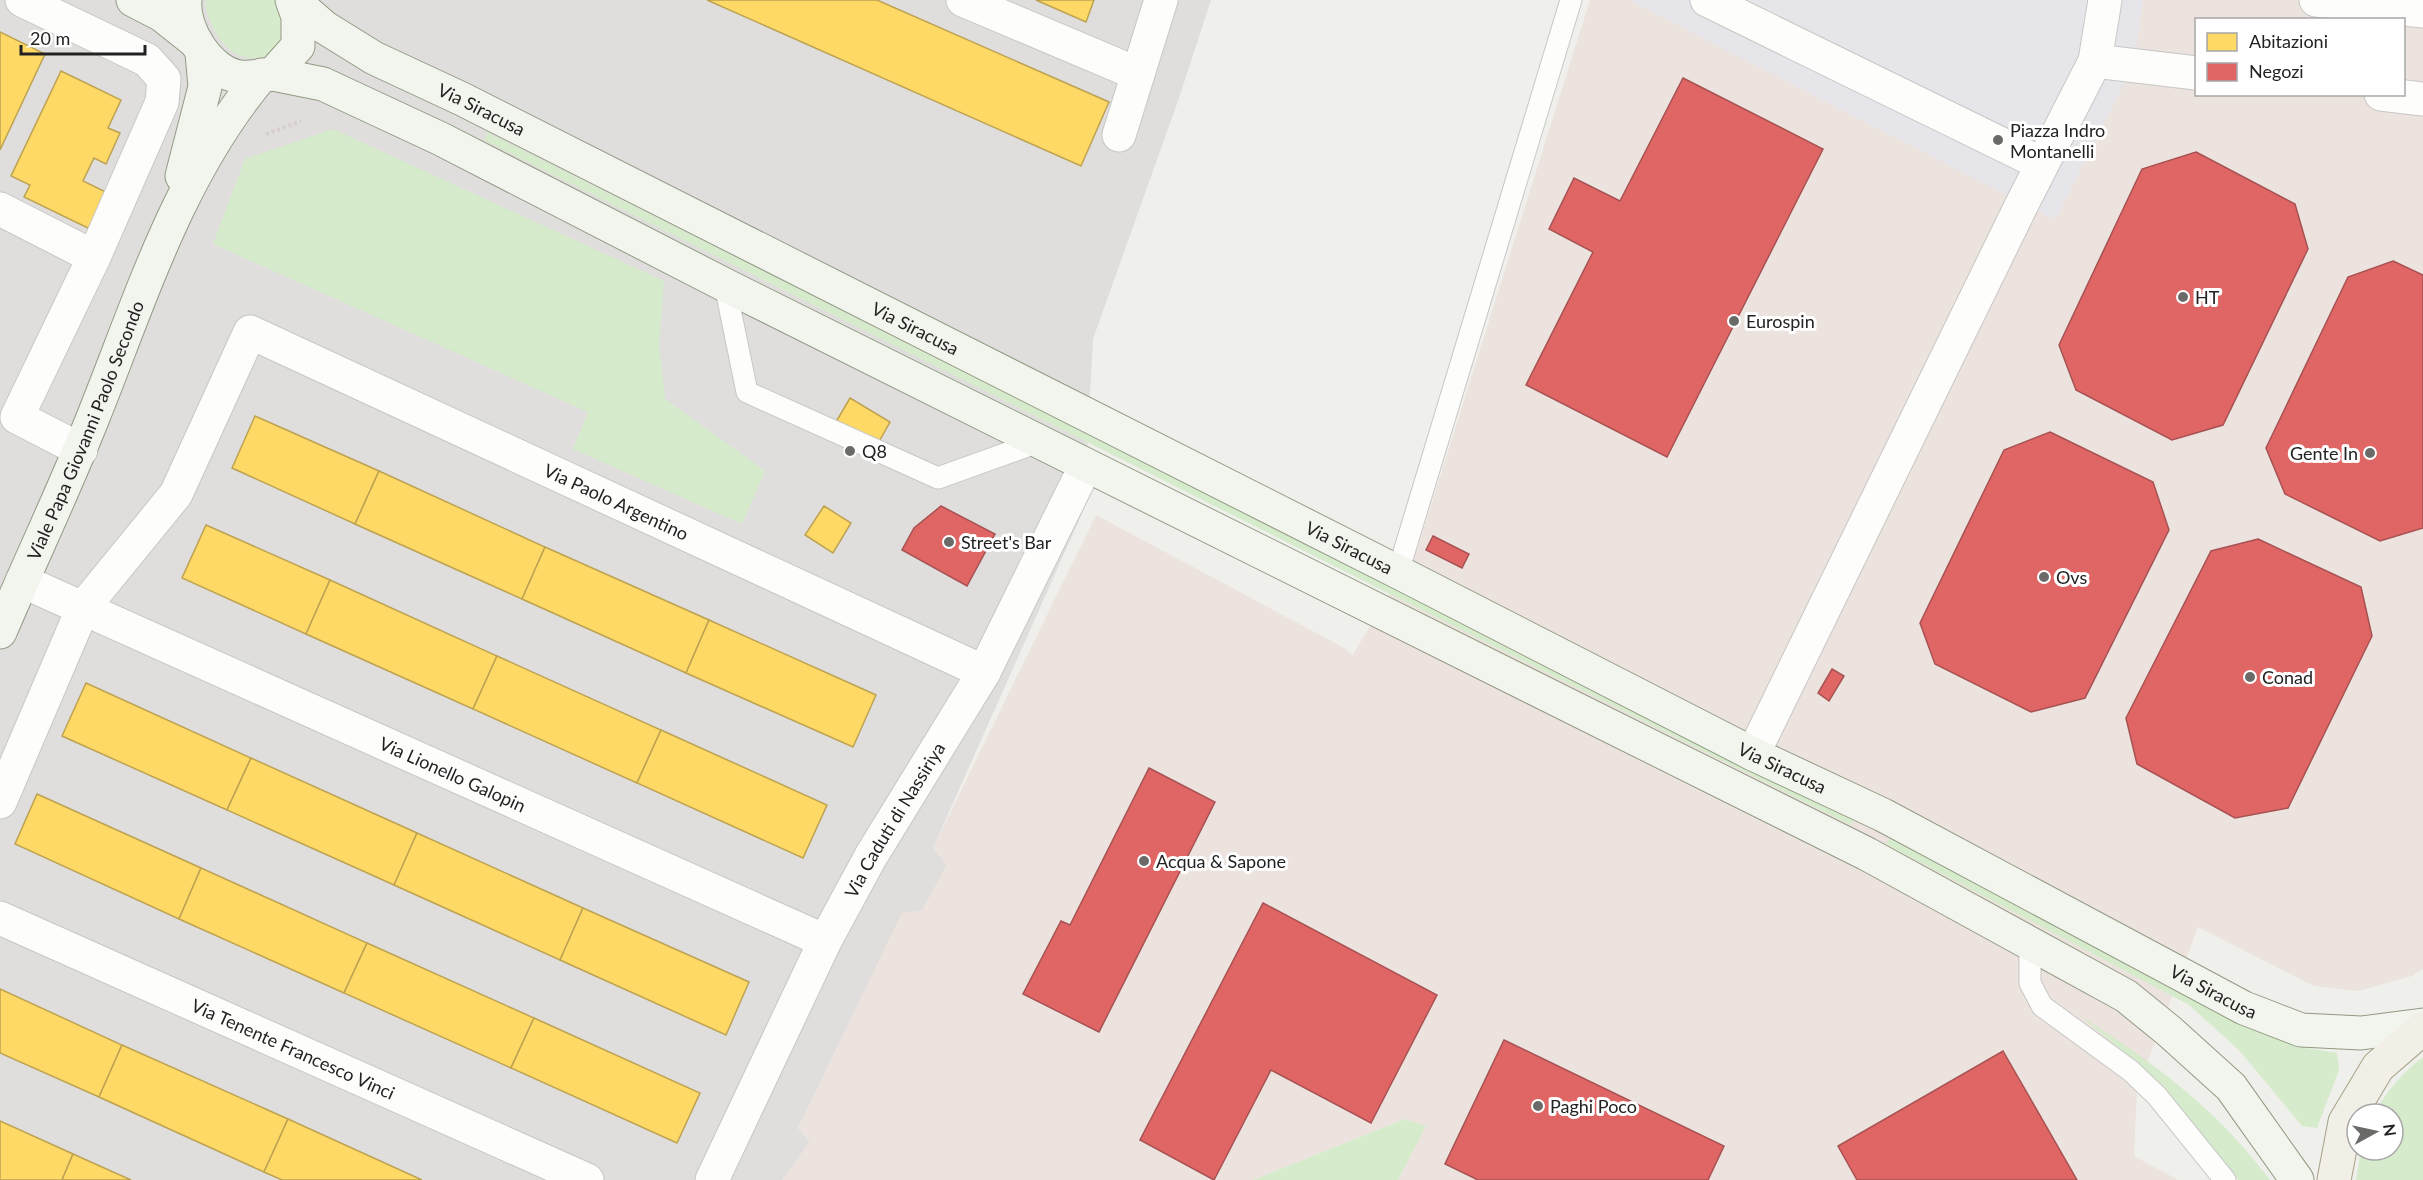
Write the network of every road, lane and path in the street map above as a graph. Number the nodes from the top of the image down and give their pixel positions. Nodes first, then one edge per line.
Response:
1 (21, 0) edge
2 (133, 0) edge
3 (185, 0) edge
4 (293, 0) edge
5 (963, 0) edge
6 (1161, 0) edge
7 (1571, 0) edge
8 (1707, 0) edge
9 (2105, 0) edge
10 (2316, 0) edge
11 (2423, 11) edge
12 (199, 47) junction
13 (2095, 61) junction
14 (2195, 73) edge
15 (267, 74) junction
16 (1138, 74) junction
17 (2398, 96) edge
18 (2423, 99) edge
19 (1119, 135) dead end
20 (2042, 164) junction
21 (0, 209) edge
22 (168, 227) junction
23 (94, 257) junction
24 (725, 285) junction
25 (1041, 441) junction
26 (81, 450) junction
27 (1086, 465) junction
28 (1398, 572) junction
29 (22, 581) junction
30 (82, 608) junction
31 (0, 632) edge
32 (984, 672) junction
33 (1753, 754) junction
34 (0, 802) edge
35 (0, 918) edge
36 (825, 942) junction
37 (2030, 943) junction
38 (2423, 1027) edge
39 (587, 1180) edge
40 (712, 1180) edge
41 (2225, 1180) edge
42 (2298, 1180) edge
43 (2334, 1180) edge

1 - 23 street
2 - 12 main road
3 - 12 main road
4 - 15 main road
4 - 28 main road, Via Siracusa
5 - 16 street
6 - 16 street
7 - 28 lane
8 - 20 street
9 - 13 street
10 - 11 street
12 - 15 main road
12 - 22 main road
13 - 14 street
13 - 20 street
15 - 22 main road
15 - 24 main road
16 - 19 street
17 - 18 street
20 - 33 street
21 - 23 street
22 - 26 main road, Viale Papa Giovanni Paolo Secondo
23 - 26 street
24 - 25 main road
24 - 25 lane
25 - 27 main road
26 - 29 main road, Viale Papa Giovanni Paolo Secondo
27 - 32 street, Via Caduti di Nassiriya
27 - 37 main road
28 - 33 main road, Via Siracusa
29 - 30 street, Via Lionello Galopin
29 - 31 main road, Viale Papa Giovanni Paolo Secondo
30 - 32 street, Via Paolo Argentino
30 - 34 street
30 - 36 street, Via Lionello Galopin
32 - 36 street, Via Caduti di Nassiriya
33 - 38 main road, Via Siracusa
35 - 39 street, Via Tenente Francesco Vinci
36 - 40 street, Via Caduti di Nassiriya
37 - 41 lane
37 - 42 main road
38 - 43 main road

